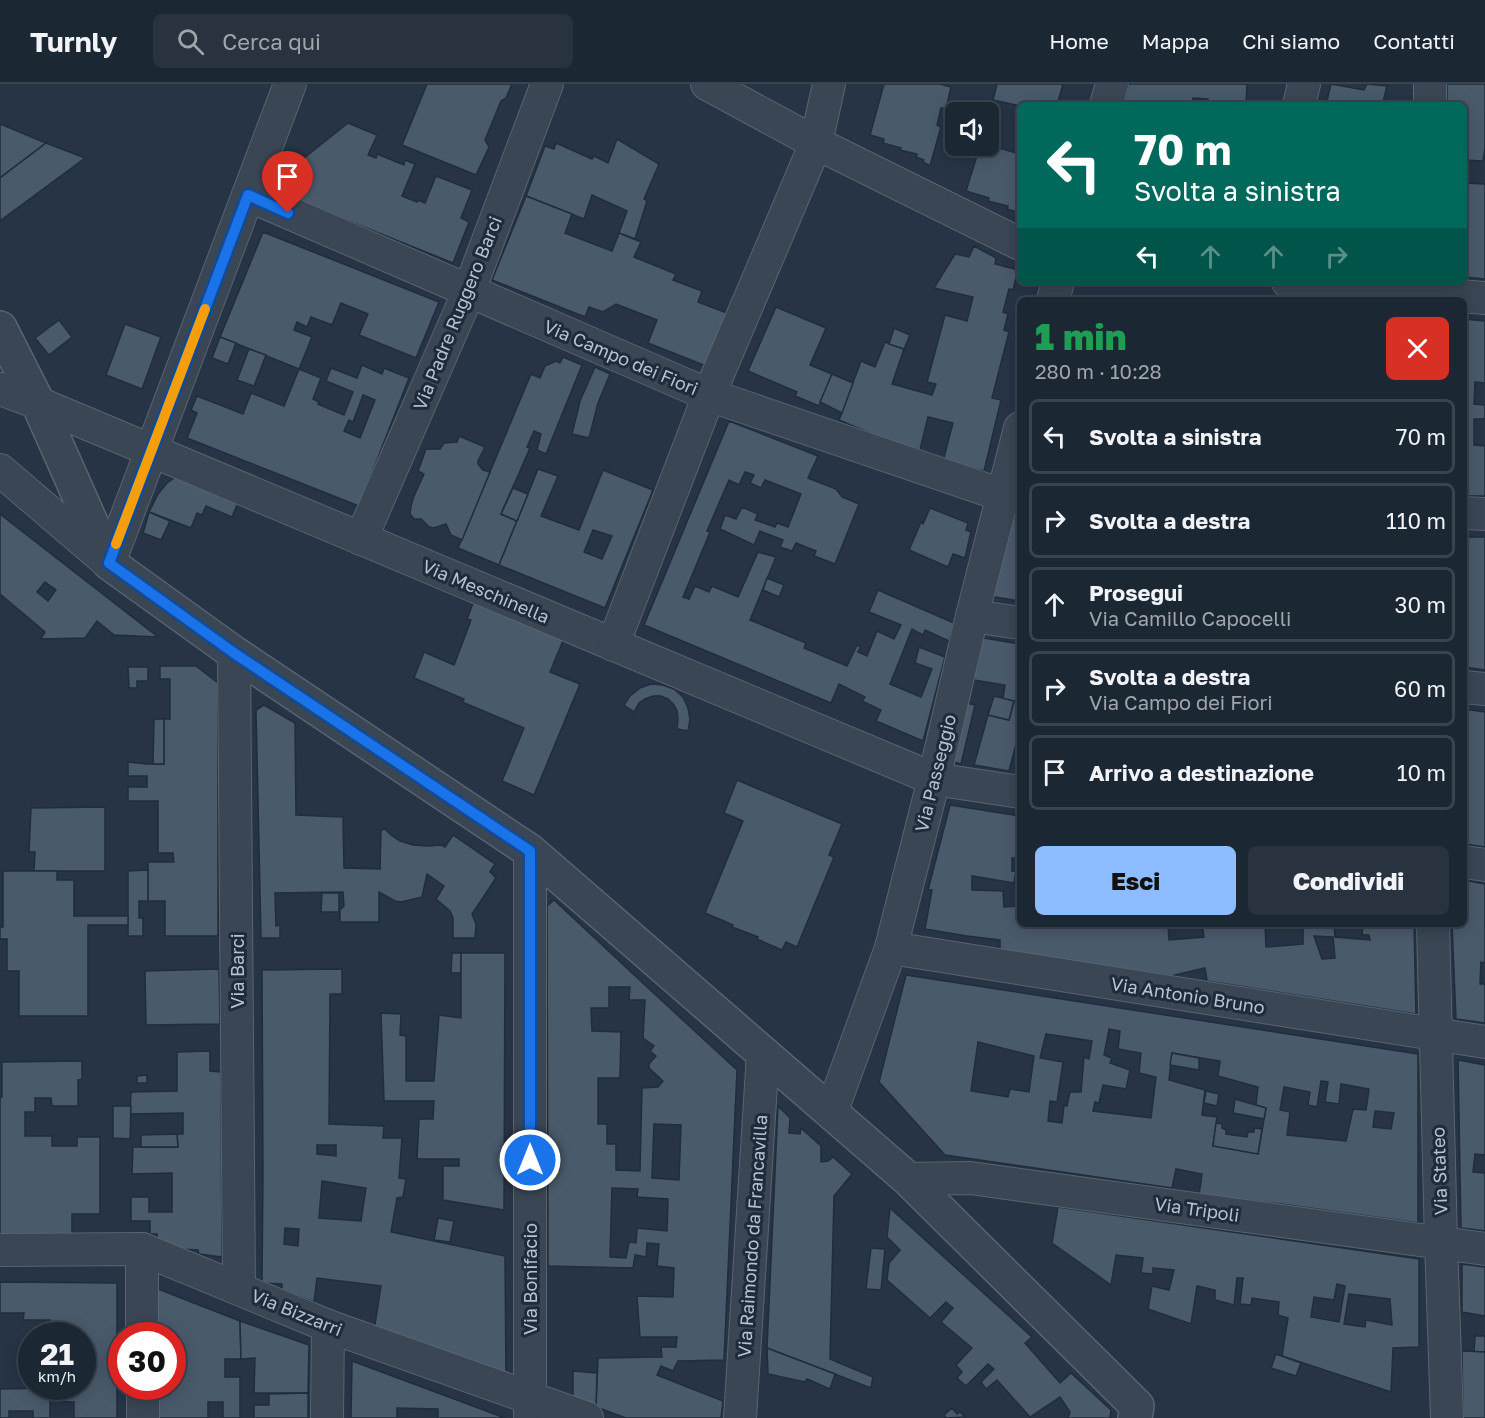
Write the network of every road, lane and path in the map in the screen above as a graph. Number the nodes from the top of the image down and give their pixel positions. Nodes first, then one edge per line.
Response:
1 (290, 84) edge
2 (547, 84) edge
3 (707, 84) edge
4 (829, 84) edge
5 (1112, 84) edge
6 (1304, 84) edge
7 (1430, 84) edge
8 (1107, 102) edge
9 (1300, 102) edge
10 (1430, 102) edge
11 (816, 143) junction
12 (248, 195) junction
13 (1017, 243) edge
14 (1331, 285) edge
15 (469, 291) junction
16 (1430, 292) edge
17 (1485, 298) edge
18 (0, 328) edge
19 (0, 389) edge
20 (709, 395) junction
21 (38, 403) junction
22 (151, 451) junction
23 (1017, 451) edge
24 (0, 470) edge
25 (1011, 496) edge
26 (1467, 513) edge
27 (1485, 514) edge
28 (361, 539) junction
29 (109, 563) junction
30 (972, 616) junction
31 (1017, 623) edge
32 (613, 645) junction
33 (234, 653) junction
34 (1467, 687) edge
35 (1485, 689) edge
36 (934, 779) junction
37 (1017, 792) edge
38 (530, 851) junction
39 (1467, 862) edge
40 (1485, 865) edge
41 (1432, 927) edge
42 (891, 948) junction
43 (1435, 1035) junction
44 (1485, 1042) edge
45 (763, 1053) junction
46 (831, 1113) junction
47 (908, 1179) junction
48 (1440, 1242) junction
49 (142, 1249) junction
50 (1485, 1249) edge
51 (0, 1250) edge
52 (239, 1289) junction
53 (142, 1322) edge
54 (328, 1326) junction
55 (143, 1400) edge
56 (530, 1408) edge
57 (143, 1418) edge
58 (327, 1418) edge
59 (587, 1418) edge
60 (740, 1418) edge
61 (1135, 1418) edge
62 (1447, 1418) edge

1 - 12 street
2 - 15 street, Via Padre Ruggero Barci
3 - 11 street
4 - 11 street
5 - 8 street
6 - 9 street
7 - 10 street
11 - 13 street
11 - 20 street
12 - 15 street, Via Campo dei Fiori
12 - 22 street
14 - 16 street
15 - 20 street, Via Campo dei Fiori
15 - 28 street, Via Padre Ruggero Barci
16 - 17 street
18 - 21 street
19 - 21 street, Via Meschinella
20 - 25 street, Via Campo dei Fiori
20 - 32 street
21 - 22 street, Via Meschinella
21 - 29 street
22 - 28 street, Via Meschinella
22 - 29 street
23 - 25 street, Via Passeggio
24 - 29 street
25 - 30 street, Via Passeggio
26 - 27 street
28 - 32 street, Via Meschinella
29 - 33 street
30 - 31 street
30 - 36 street, Via Passeggio
32 - 36 street, Via Meschinella
33 - 38 street
33 - 52 street, Via Barci
34 - 35 street
36 - 37 street, Via Meschinella
36 - 42 street, Via Passeggio
38 - 45 street
38 - 56 street, Via Bonifacio
39 - 40 street
41 - 43 street, Via Stateo
42 - 43 street, Via Antonio Bruno
42 - 46 street, Via Passeggio
43 - 44 street, Via Antonio Bruno
43 - 48 street, Via Stateo
45 - 46 street
45 - 60 street, Via Raimondo da Francavilla
46 - 47 street
47 - 48 street, Via Tripoli
47 - 61 street
48 - 50 street, Via Tripoli
48 - 62 street, Via Stateo
49 - 51 street, Via Bizzarri
49 - 52 street, Via Bizzarri
49 - 53 street
52 - 54 street, Via Bizzarri
54 - 56 street, Via Bizzarri
54 - 58 street
55 - 57 street
56 - 59 street, Via Bizzarri

